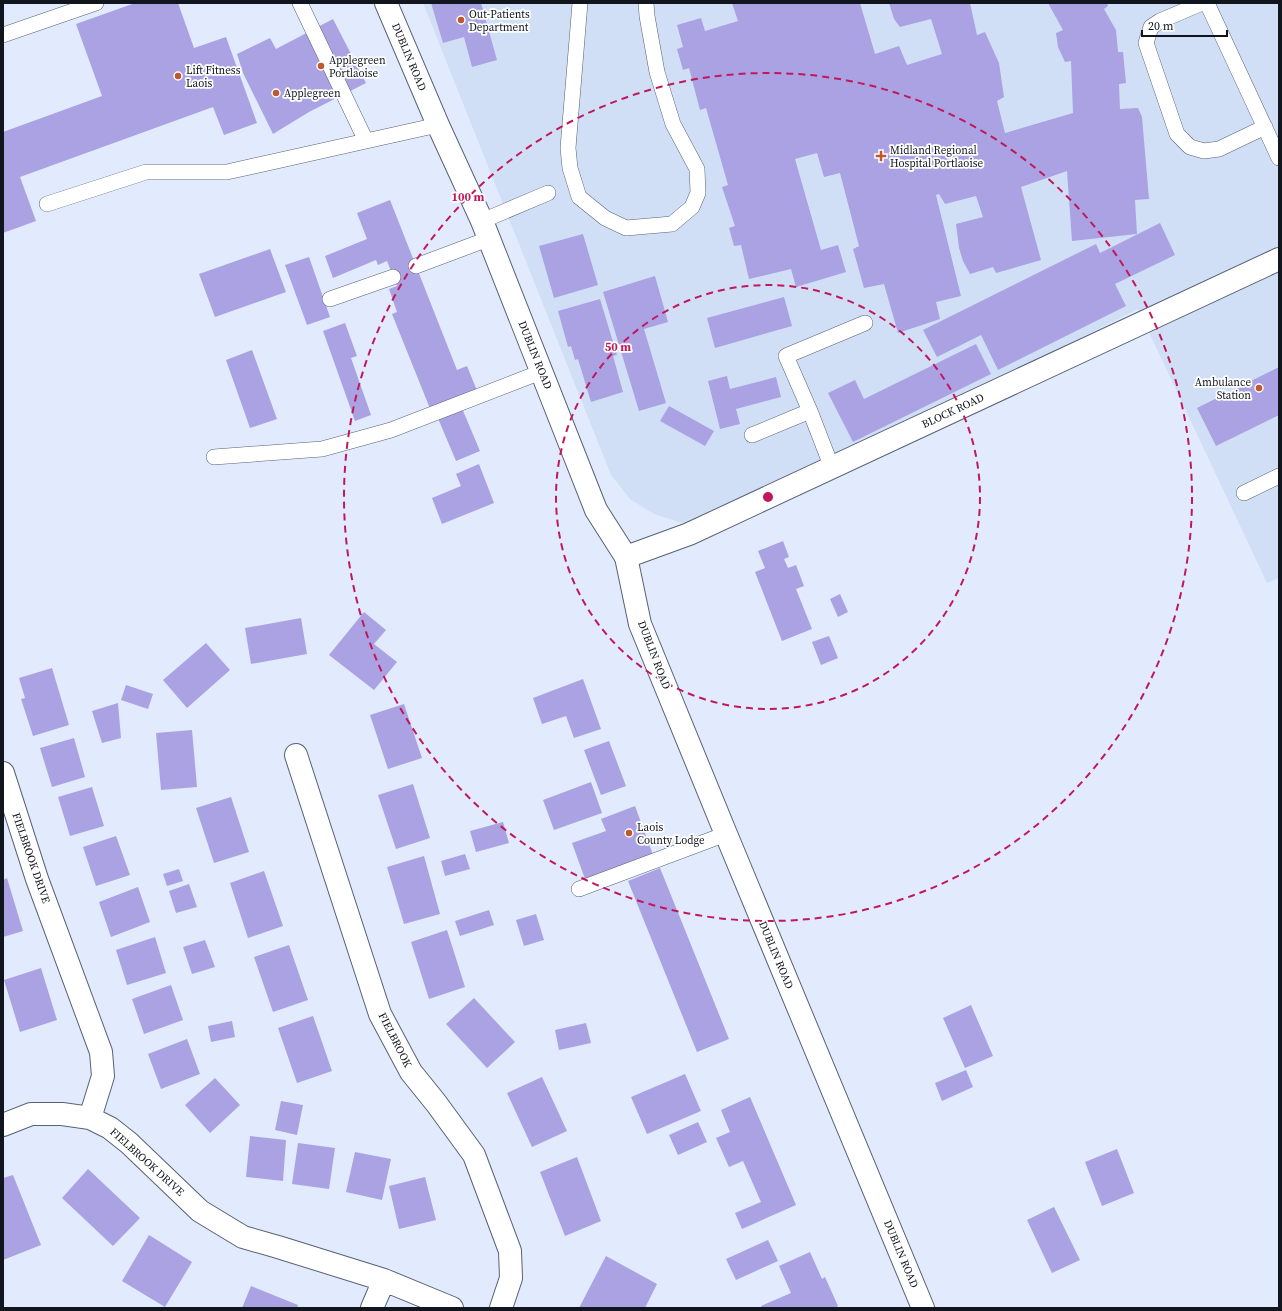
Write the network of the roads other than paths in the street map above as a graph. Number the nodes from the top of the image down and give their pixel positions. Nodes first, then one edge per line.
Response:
1 (96, 3) edge
2 (300, 3) edge
3 (386, 3) edge
4 (580, 3) edge
5 (646, 3) edge
6 (1202, 3) edge
7 (1208, 3) edge
8 (3, 35) edge
9 (438, 124) junction
10 (1272, 134) edge
11 (366, 141) junction
12 (1279, 158) edge
13 (548, 193) dead end
14 (47, 204) dead end
15 (485, 230) junction
16 (1279, 259) edge
17 (416, 266) dead end
18 (393, 277) dead end
19 (330, 299) dead end
20 (865, 323) dead end
21 (541, 372) junction
22 (810, 411) junction
23 (752, 436) dead end
24 (214, 457) dead end
25 (832, 468) junction
26 (1279, 476) edge
27 (1244, 493) dead end
28 (626, 558) junction
29 (296, 755) dead end
30 (3, 773) edge
31 (726, 834) junction
32 (579, 889) dead end
33 (90, 1118) junction
34 (3, 1125) edge
35 (384, 1280) junction
36 (372, 1308) edge
37 (452, 1308) edge
38 (501, 1308) edge
39 (923, 1308) edge

1 - 8 lane
2 - 11 lane
3 - 9 street, DUBLIN ROAD
4 - 5 lane
6 - 10 lane
7 - 10 lane
9 - 11 lane
9 - 15 street, DUBLIN ROAD
10 - 12 lane
11 - 14 lane
13 - 15 lane
15 - 17 lane
15 - 21 street, DUBLIN ROAD
16 - 25 street, BLOCK ROAD
18 - 19 lane
20 - 22 lane
21 - 24 lane
21 - 28 street, DUBLIN ROAD
22 - 23 lane
22 - 25 lane
25 - 28 street, BLOCK ROAD
26 - 27 lane
28 - 31 street, DUBLIN ROAD
29 - 38 street, FIELBROOK
30 - 33 street, FIELBROOK DRIVE
31 - 32 lane
31 - 39 street, DUBLIN ROAD
33 - 34 street
33 - 35 street, FIELBROOK DRIVE
35 - 36 street
35 - 37 street

